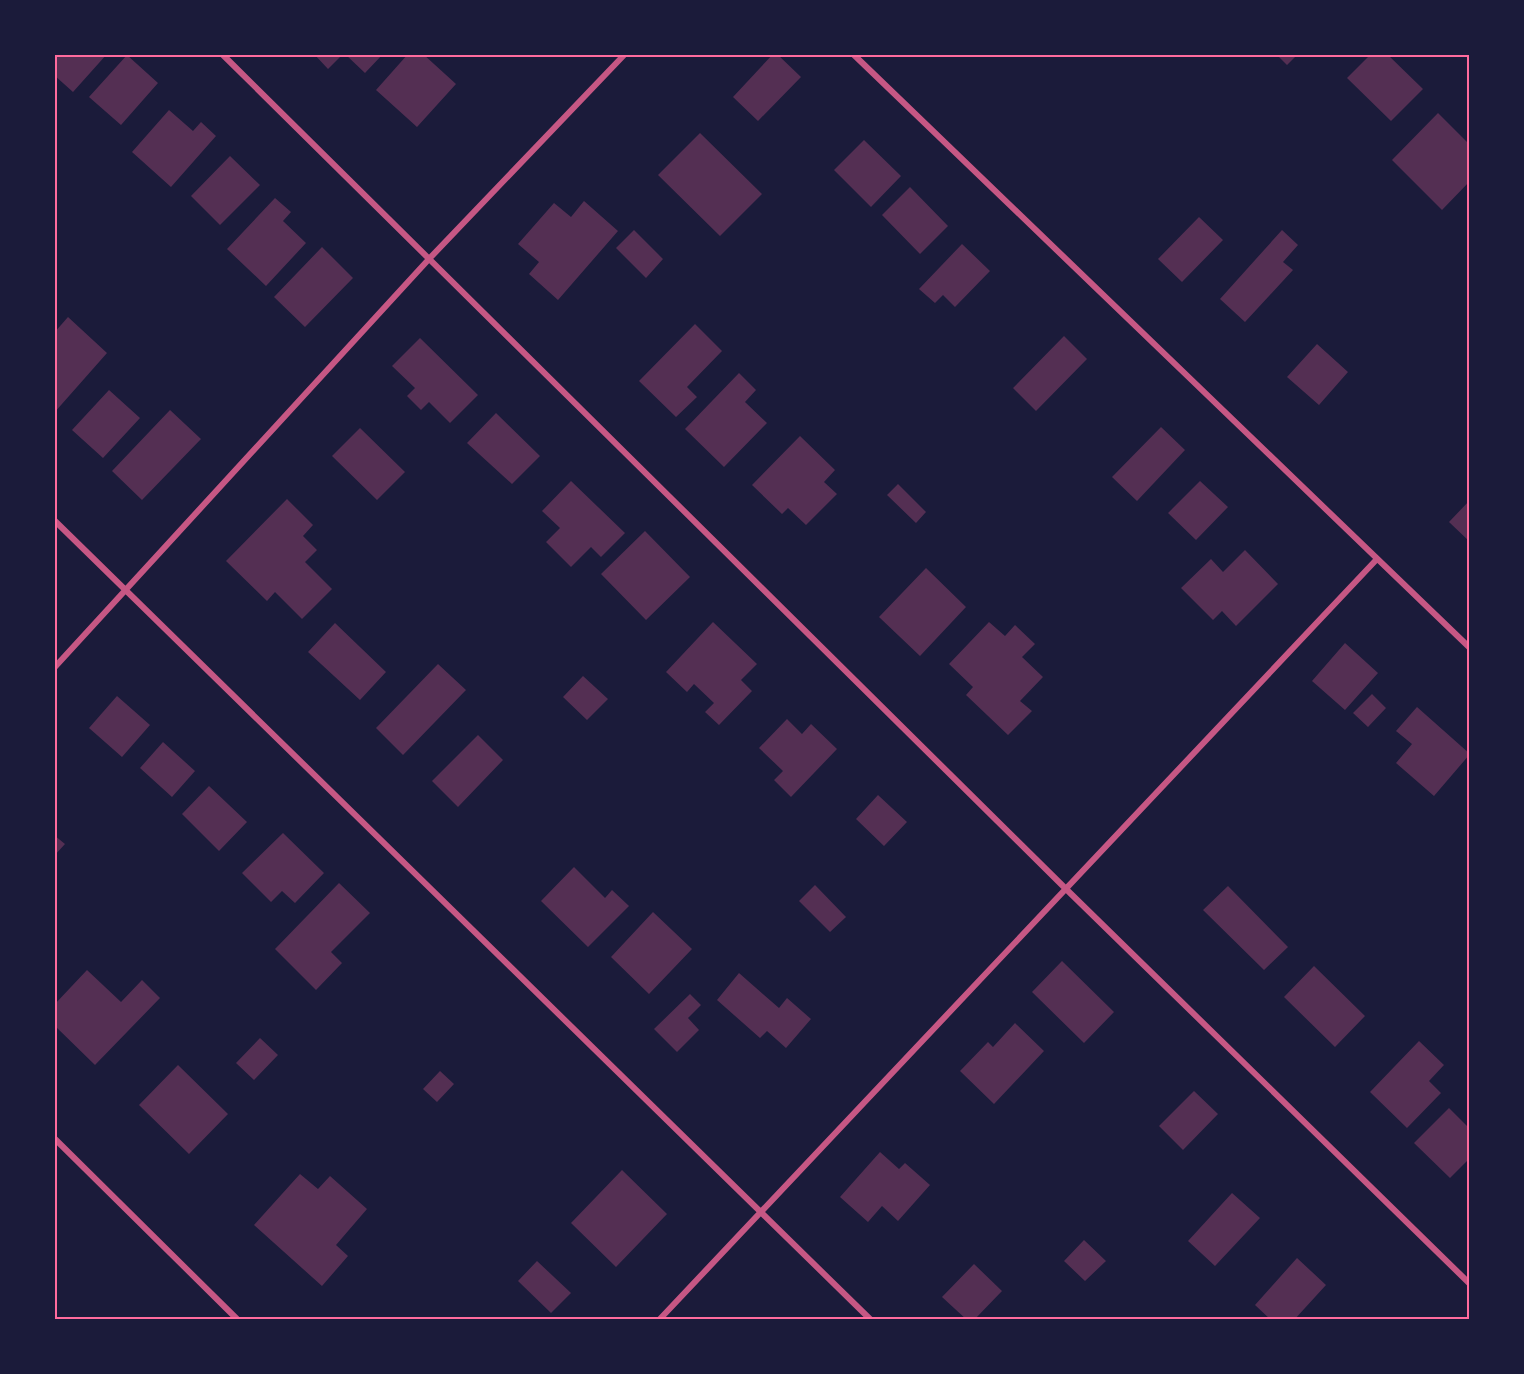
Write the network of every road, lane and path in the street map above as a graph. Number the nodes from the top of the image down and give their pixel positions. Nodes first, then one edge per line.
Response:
1 (222, 54) edge
2 (625, 54) edge
3 (853, 54) edge
4 (429, 259) junction
5 (54, 520) edge
6 (1377, 560) junction
7 (127, 590) junction
8 (1470, 648) edge
9 (54, 668) edge
10 (1066, 889) junction
11 (54, 1138) edge
12 (762, 1212) junction
13 (1470, 1284) edge
14 (238, 1320) edge
15 (659, 1320) edge
16 (872, 1320) edge

1 - 4 street
2 - 4 street
3 - 6 street
4 - 7 street
4 - 10 street
5 - 7 street
6 - 8 street
6 - 10 street
7 - 9 street
7 - 12 street
10 - 12 street
10 - 13 street
11 - 14 street
12 - 15 street
12 - 16 street

